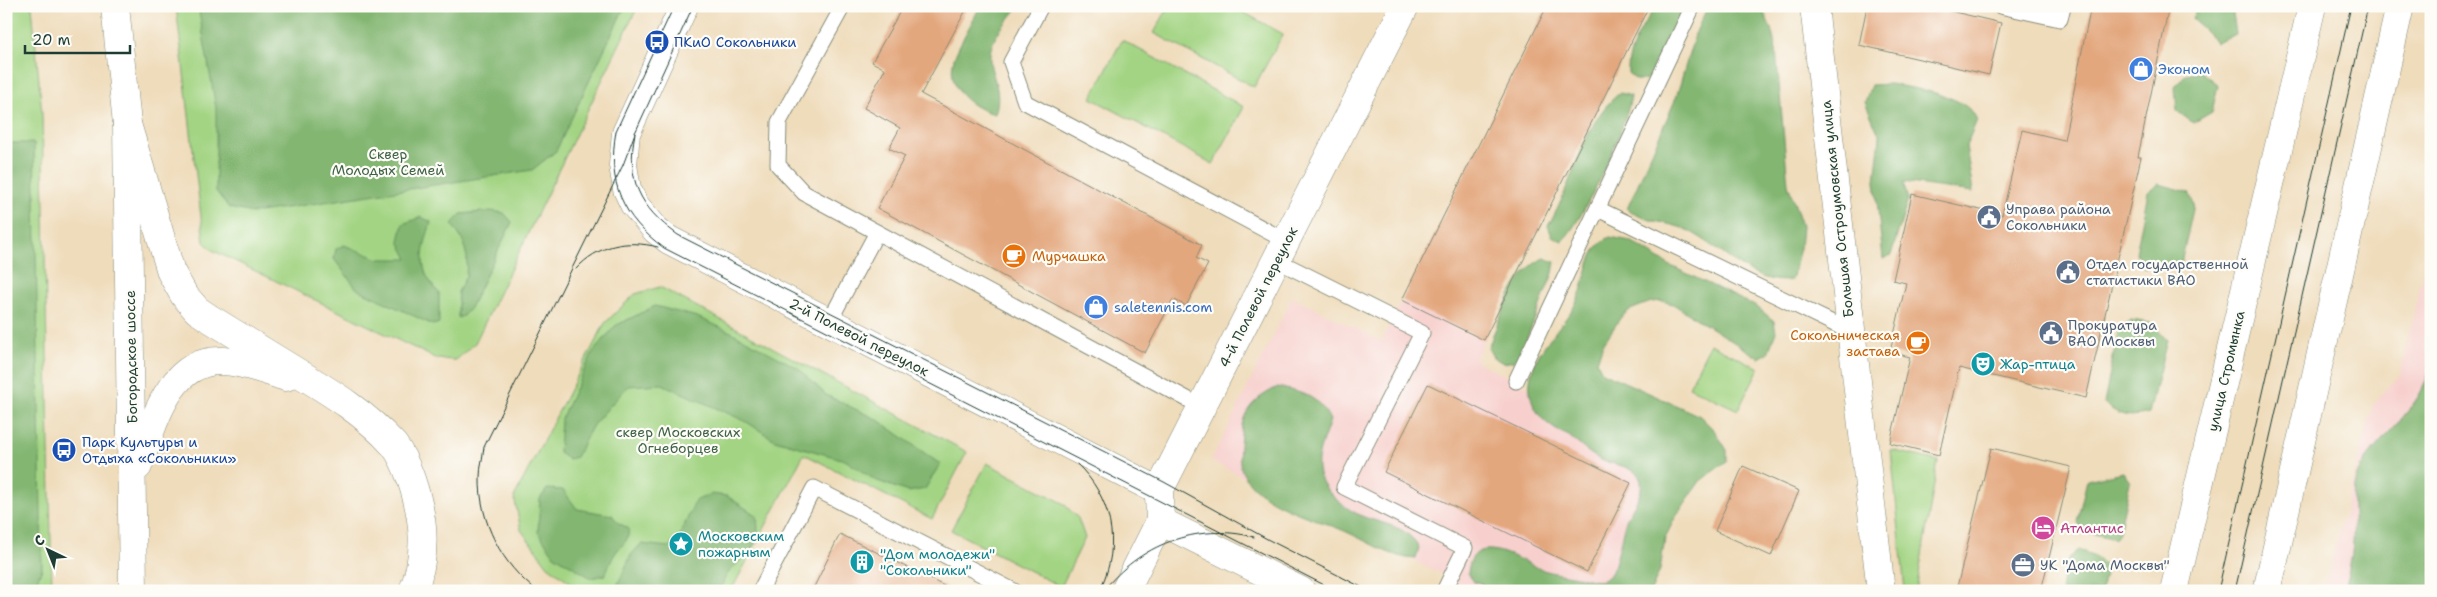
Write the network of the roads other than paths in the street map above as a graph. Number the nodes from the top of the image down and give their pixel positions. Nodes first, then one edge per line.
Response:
1 (115, 6) edge
2 (684, 6) edge
3 (843, 6) edge
4 (1041, 6) edge
5 (1405, 6) edge
6 (1693, 6) edge
7 (1814, 6) edge
8 (2000, 6) edge
9 (2063, 6) edge
10 (2312, 6) edge
11 (2400, 6) edge
12 (127, 124) junction
13 (1598, 209) junction
14 (876, 234) junction
15 (1281, 250) junction
16 (829, 322) junction
17 (1851, 332) junction
18 (1516, 381) dead end
19 (324, 388) junction
20 (1202, 407) junction
21 (132, 482) junction
22 (1159, 491) junction
23 (1160, 521) junction
24 (133, 591) edge
25 (413, 591) edge
26 (760, 591) edge
27 (1014, 591) edge
28 (1125, 591) edge
29 (1301, 591) edge
30 (1444, 591) edge
31 (1881, 591) edge
32 (2174, 591) edge
33 (2267, 591) edge

1 - 12 main road, Богородское шоссе
2 - 16 main road, 2-й Полевой переулок
3 - 14 lane
4 - 15 lane
5 - 15 main road, 4-й Полевой переулок
6 - 13 lane
7 - 17 main road, Большая Остроумовская улица
8 - 9 lane
10 - 32 main road, улица Стромынка
11 - 33 main road
12 - 19 main road, Богородское шоссе
12 - 21 main road, Богородское шоссе
13 - 17 lane
13 - 18 lane
14 - 16 lane
14 - 20 lane
15 - 20 main road, 4-й Полевой переулок
15 - 30 lane
16 - 22 main road, 2-й Полевой переулок
17 - 31 main road, Большая Остроумовская улица
19 - 21 main road
19 - 25 main road
20 - 22 main road, 4-й Полевой переулок
21 - 24 main road, Богородское шоссе
22 - 23 main road, 4-й Полевой переулок
23 - 28 main road, 4-й Полевой переулок
23 - 29 main road
26 - 27 lane

